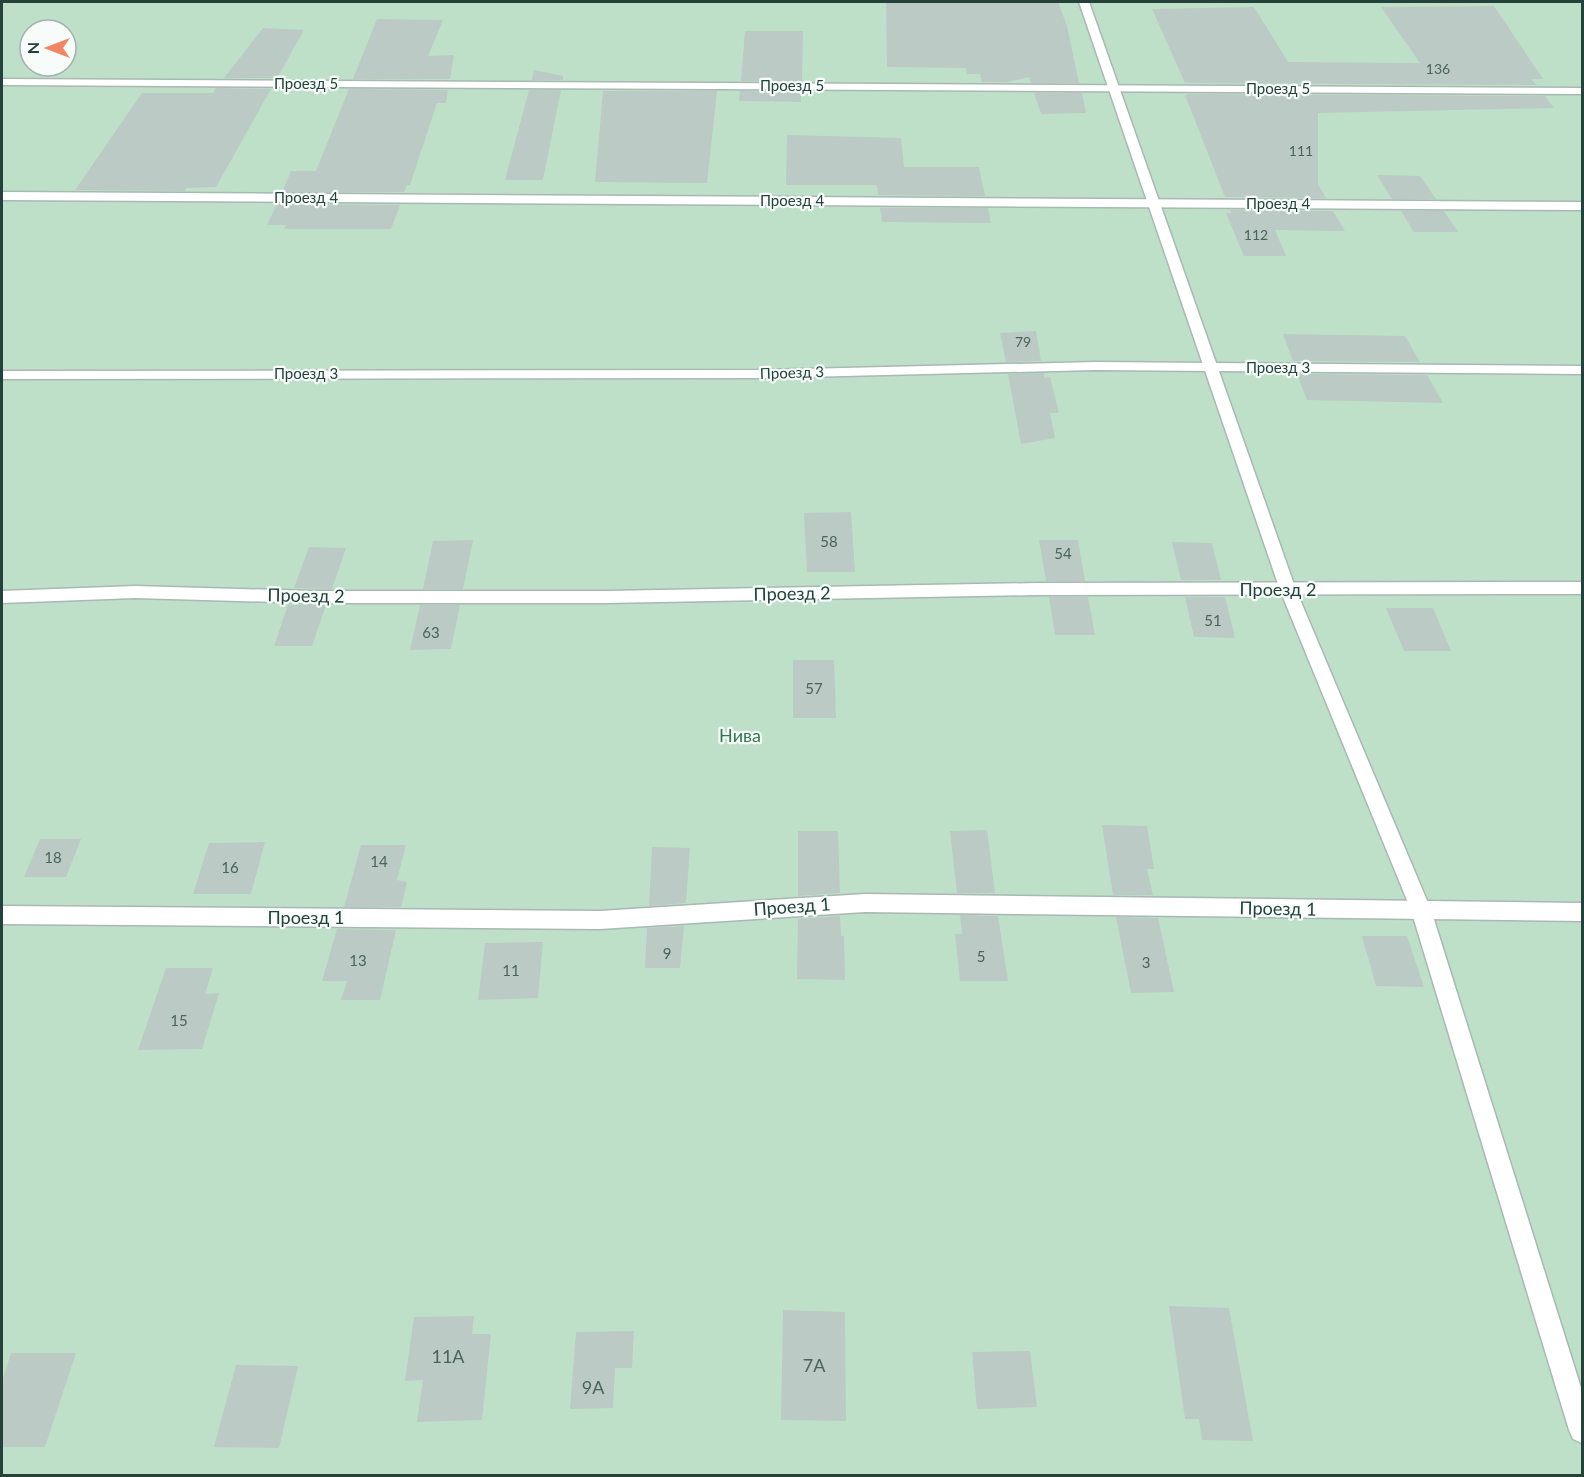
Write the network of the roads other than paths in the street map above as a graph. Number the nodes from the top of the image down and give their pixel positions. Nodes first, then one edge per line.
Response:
1 (1084, 2) edge
2 (2, 82) edge
3 (1114, 88) junction
4 (1582, 91) edge
5 (2, 196) edge
6 (1153, 204) junction
7 (1582, 206) edge
8 (1211, 368) junction
9 (1582, 370) edge
10 (2, 375) edge
11 (1582, 588) edge
12 (1288, 590) junction
13 (2, 597) edge
14 (1421, 910) junction
15 (1582, 912) edge
16 (2, 915) edge
17 (1582, 1430) edge

1 - 3 street
2 - 3 street, Проезд 5
3 - 4 street, Проезд 5
3 - 6 street
5 - 6 street, Проезд 4
6 - 7 street, Проезд 4
6 - 8 street
8 - 9 street, Проезд 3
8 - 10 street, Проезд 3
8 - 12 street
11 - 12 street, Проезд 2
12 - 13 street, Проезд 2
12 - 14 street
14 - 15 street, Проезд 1
14 - 16 street, Проезд 1
14 - 17 street

